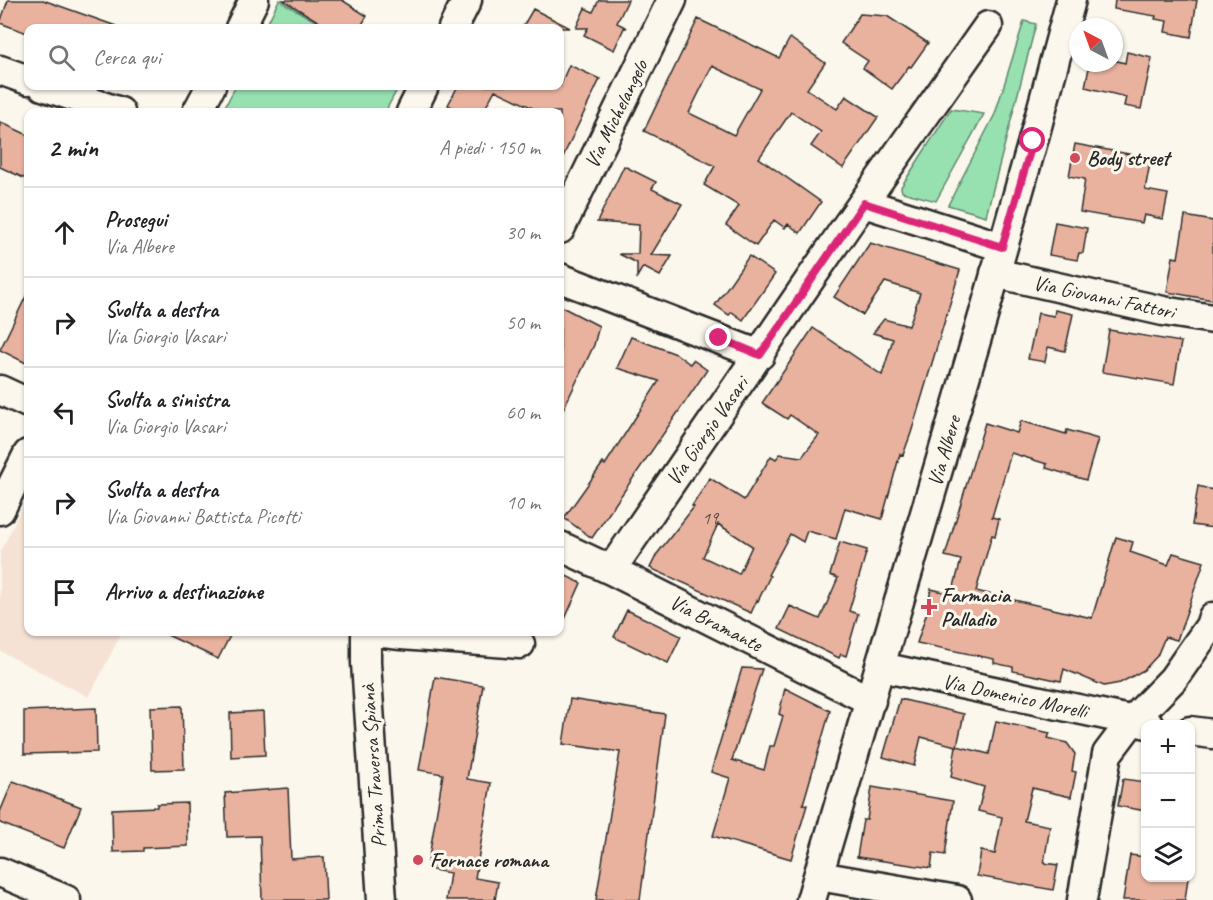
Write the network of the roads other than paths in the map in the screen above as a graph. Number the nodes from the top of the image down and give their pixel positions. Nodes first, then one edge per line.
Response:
1 (254, 0) edge
2 (467, 0) edge
3 (672, 0) edge
4 (1071, 0) edge
5 (242, 24) edge
6 (455, 24) edge
7 (988, 26) dead end
8 (0, 70) edge
9 (24, 79) edge
10 (56, 90) edge
11 (209, 90) edge
12 (422, 90) edge
13 (108, 108) edge
14 (199, 108) edge
15 (413, 108) edge
16 (864, 203) junction
17 (564, 221) edge
18 (999, 260) junction
19 (564, 280) edge
20 (1213, 319) edge
21 (760, 355) junction
22 (0, 390) edge
23 (24, 401) edge
24 (24, 462) edge
25 (0, 510) edge
26 (564, 548) edge
27 (611, 570) junction
28 (1213, 617) edge
29 (366, 636) edge
30 (414, 636) edge
31 (520, 644) dead end
32 (881, 667) junction
33 (871, 701) junction
34 (1140, 723) edge
35 (1195, 732) edge
36 (1213, 734) edge
37 (0, 872) edge
38 (815, 888) edge
39 (66, 900) edge
40 (382, 900) edge
41 (957, 900) edge
42 (1082, 900) edge

1 - 5 street
2 - 6 street
3 - 17 street, Via Michelangelo
4 - 18 street, Via Albere
7 - 16 street, Via Giorgio Vasari
8 - 9 street
10 - 13 street
11 - 14 street
12 - 15 street
16 - 18 street
16 - 21 street, Via Giorgio Vasari
18 - 20 street, Via Giovanni Fattori
18 - 32 street, Via Albere
19 - 21 street
21 - 27 street, Via Giorgio Vasari
22 - 23 street
24 - 25 street
26 - 27 street, Via Bramante
27 - 33 street, Via Bramante
28 - 34 street
29 - 40 street, Prima Traversa Spianà
30 - 31 street
32 - 33 street, Via Albere
32 - 34 street, Via Domenico Morelli
33 - 38 street, Via Albere
34 - 42 street
35 - 36 street
37 - 39 street
38 - 41 street

